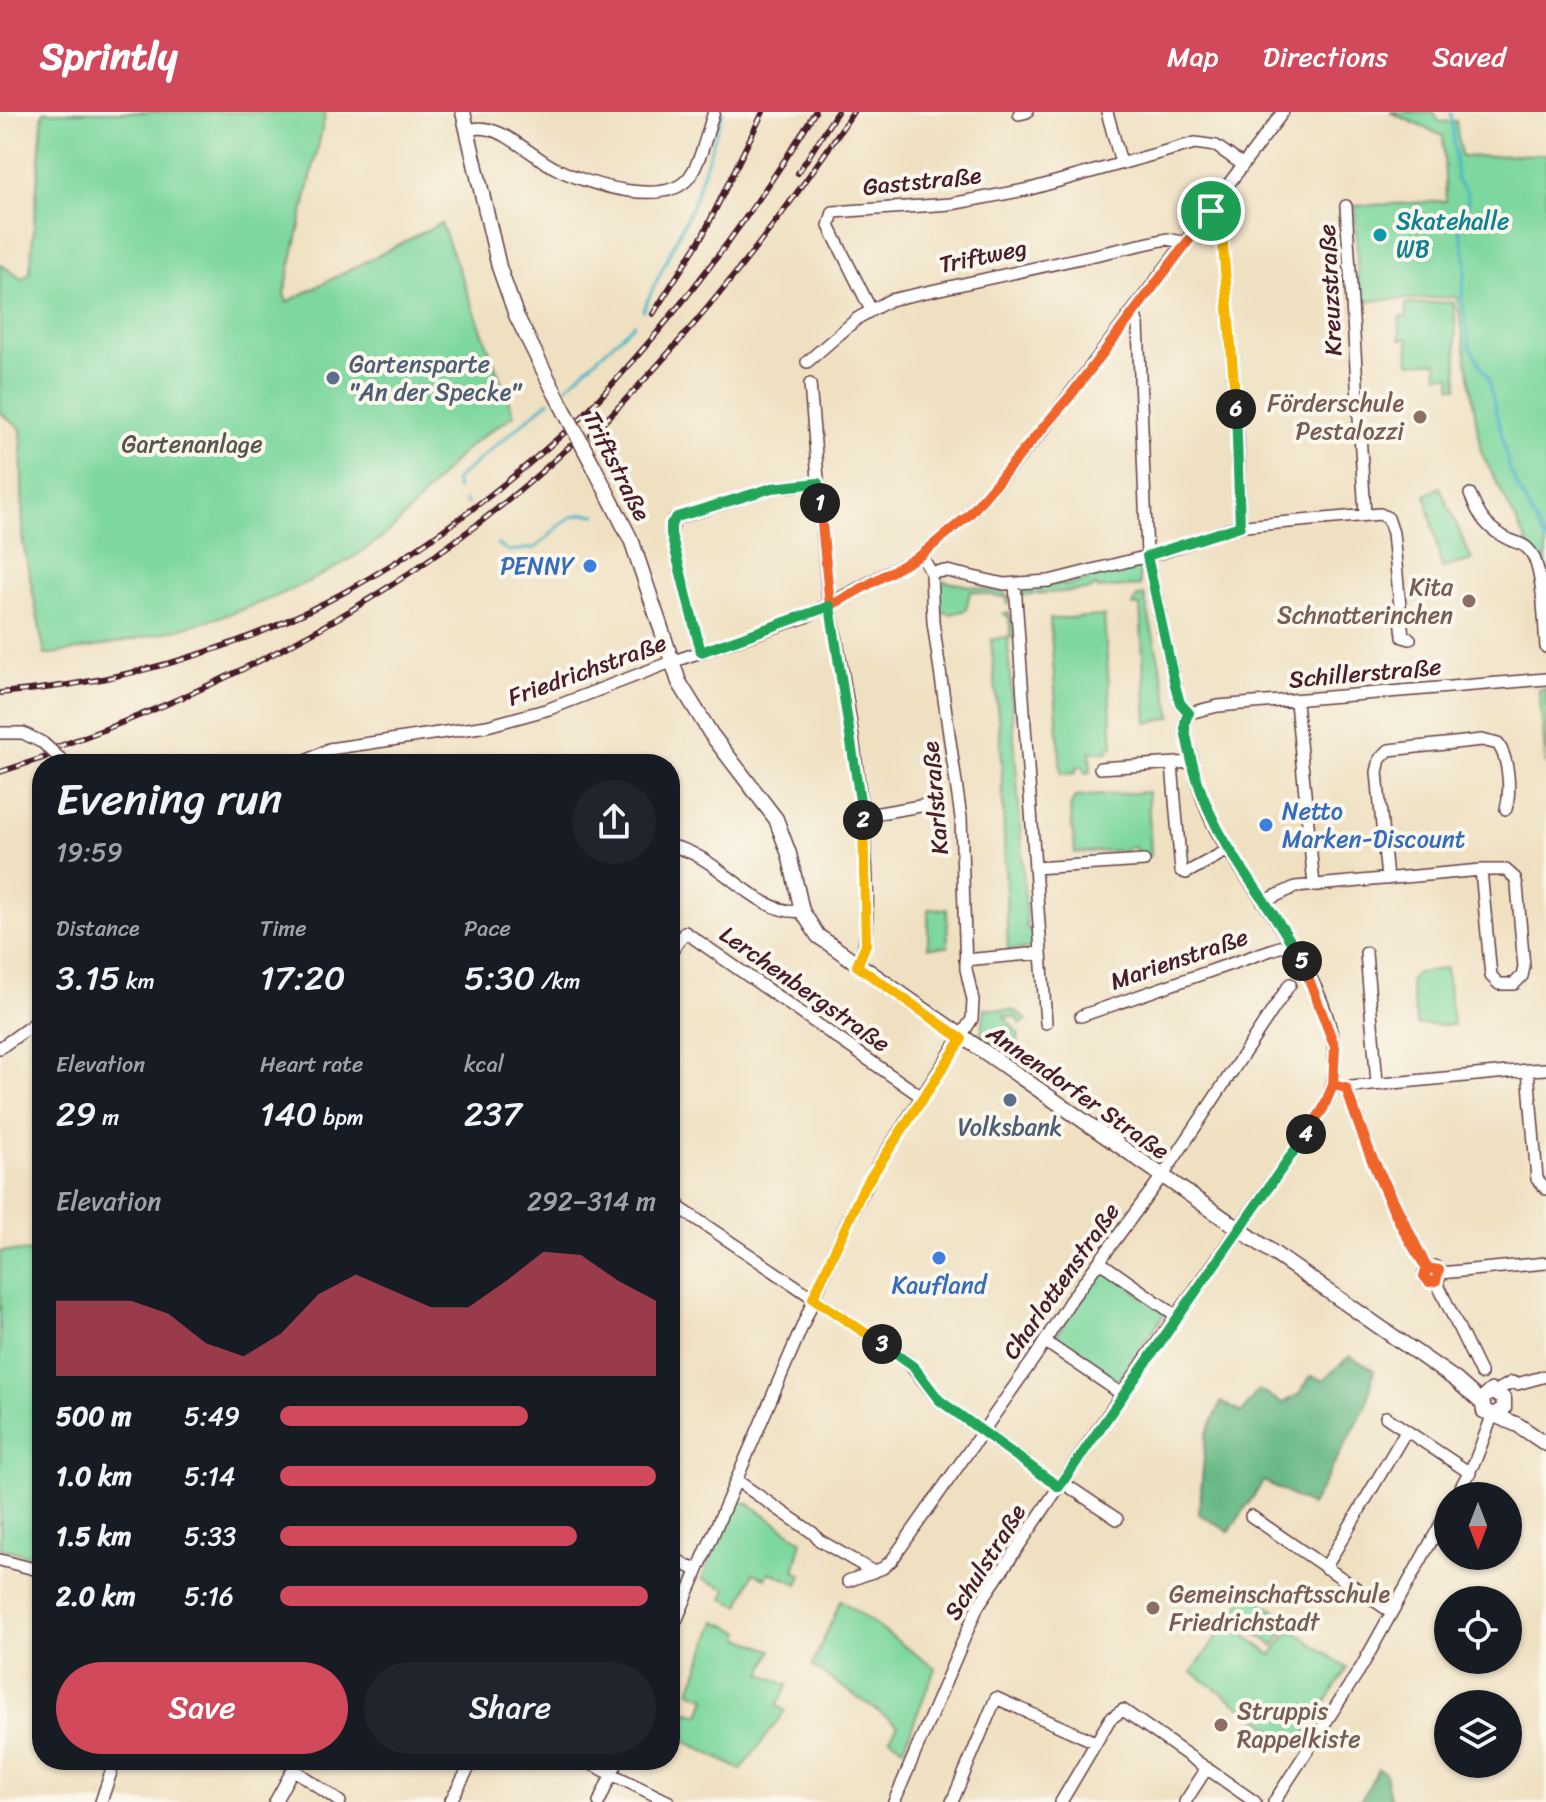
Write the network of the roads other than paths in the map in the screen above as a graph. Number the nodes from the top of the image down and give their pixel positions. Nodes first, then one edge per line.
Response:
1 (463, 112) edge
2 (714, 112) edge
3 (1107, 112) edge
4 (1283, 112) edge
5 (469, 130) junction
6 (1121, 163) junction
7 (1243, 165) junction
8 (1346, 206) dead end
9 (1211, 211) junction
10 (1187, 243) junction
11 (871, 310) junction
12 (1134, 314) junction
13 (807, 362) dead end
14 (810, 384) dead end
15 (818, 483) junction
16 (1470, 494) dead end
17 (1365, 514) junction
18 (1240, 526) junction
19 (921, 555) junction
20 (1147, 556) junction
21 (931, 572) junction
22 (1015, 584) junction
23 (830, 606) junction
24 (1410, 639) dead end
25 (1546, 647) edge
26 (701, 652) junction
27 (671, 662) junction
28 (1546, 679) edge
29 (1296, 702) junction
30 (1189, 713) junction
31 (0, 733) edge
32 (55, 754) edge
33 (320, 754) edge
34 (1192, 762) junction
35 (1172, 764) junction
36 (1100, 768) dead end
37 (926, 805) dead end
38 (1506, 809) dead end
39 (862, 816) junction
40 (680, 850) edge
41 (1228, 850) junction
42 (1136, 858) dead end
43 (1034, 868) junction
44 (1481, 870) junction
45 (1387, 879) junction
46 (1314, 885) junction
47 (1263, 902) junction
48 (802, 911) junction
49 (680, 939) edge
50 (1291, 943) junction
51 (1041, 953) junction
52 (1366, 953) dead end
53 (965, 960) junction
54 (857, 966) junction
55 (1290, 984) dead end
56 (1081, 1016) dead end
57 (1046, 1023) dead end
58 (32, 1025) edge
59 (962, 1039) junction
60 (0, 1048) edge
61 (1546, 1069) edge
62 (1528, 1070) junction
63 (1377, 1083) junction
64 (1333, 1085) junction
65 (1346, 1088) junction
66 (922, 1097) junction
67 (1161, 1177) junction
68 (1546, 1189) edge
69 (680, 1208) edge
70 (1238, 1229) junction
71 (1100, 1262) junction
72 (1546, 1263) edge
73 (1438, 1277) junction
74 (813, 1298) junction
75 (1171, 1312) dead end
76 (1050, 1345) dead end
77 (1481, 1374) dead end
78 (1546, 1376) edge
79 (1123, 1395) junction
80 (1493, 1403) junction
81 (1386, 1417) dead end
82 (1406, 1431) junction
83 (983, 1433) junction
84 (1546, 1444) edge
85 (1470, 1473) junction
86 (736, 1480) junction
87 (1465, 1482) edge
88 (1061, 1484) junction
89 (1251, 1516) dead end
90 (1117, 1519) dead end
91 (1434, 1536) edge
92 (0, 1560) edge
93 (680, 1562) edge
94 (32, 1568) edge
95 (1325, 1568) junction
96 (697, 1571) junction
97 (874, 1572) junction
98 (848, 1581) dead end
99 (680, 1611) edge
100 (1391, 1612) junction
101 (1095, 1742) junction
102 (1207, 1768) junction
103 (112, 1770) edge
104 (292, 1770) edge
105 (301, 1770) edge
106 (468, 1770) edge
107 (604, 1770) edge
108 (614, 1770) edge
109 (612, 1774) junction
110 (101, 1802) edge
111 (275, 1802) edge
112 (340, 1802) edge
113 (450, 1802) edge
114 (599, 1802) edge
115 (669, 1802) edge
116 (894, 1802) edge
117 (952, 1802) edge
118 (1061, 1802) edge
119 (1185, 1802) edge
120 (1255, 1802) edge
121 (1274, 1802) edge

1 - 5 main road, Triftstraße
2 - 5 street
3 - 6 street
4 - 7 street, Friedrichstraße
5 - 27 main road, Triftstraße, bridge
6 - 7 street, Gaststraße
6 - 11 street, Gaststraße
7 - 9 street, Friedrichstraße
8 - 17 street, Kreuzstraße
9 - 10 street, Friedrichstraße
9 - 18 street
10 - 11 street, Triftweg
10 - 12 street, Friedrichstraße
11 - 13 street, Triftweg
12 - 19 street, Friedrichstraße
12 - 20 street
14 - 15 street
15 - 23 street
15 - 26 street
16 - 25 street
17 - 18 street
17 - 24 street
18 - 20 street
19 - 21 street, Karlstraße
19 - 23 street, Friedrichstraße
20 - 22 street
20 - 30 street
21 - 22 street
21 - 53 street, Karlstraße
22 - 43 street
23 - 26 street, Friedrichstraße
23 - 39 street
26 - 27 street, Friedrichstraße
27 - 33 street, Friedrichstraße
27 - 48 main road, Triftstraße
28 - 29 street, Schillerstraße
29 - 30 street, Schillerstraße
29 - 46 street
30 - 34 street
31 - 32 street, bridge
34 - 35 street
34 - 41 street
35 - 36 street
35 - 41 street
37 - 39 street
38 - 45 street
39 - 54 street
40 - 48 street
41 - 47 street
42 - 43 street
43 - 51 street
44 - 44 street
44 - 45 street
45 - 46 street
46 - 47 street
47 - 50 street
48 - 54 main road, Annendorfer Straße
49 - 66 street, Lerchenbergstraße
50 - 56 street, Marienstraße
50 - 64 street
51 - 53 street
51 - 57 street
52 - 63 street
53 - 59 street, Karlstraße
54 - 59 main road, Annendorfer Straße
55 - 67 street, Charlottenstraße
58 - 60 street
59 - 66 street
59 - 67 main road, Annendorfer Straße
61 - 62 street
62 - 63 street
62 - 68 street
63 - 65 street
64 - 65 street
64 - 70 street, Schulstraße
65 - 73 street
66 - 74 street
67 - 70 main road, Annendorfer Straße
67 - 71 street, Charlottenstraße
69 - 74 street
70 - 79 street, Schulstraße
70 - 80 main road, Annendorfer Straße
71 - 75 street
71 - 83 street, Charlottenstraße
72 - 73 street
73 - 77 street
74 - 83 street
74 - 86 street
76 - 79 street
78 - 80 street
79 - 88 street, Schulstraße
80 - 84 main road, Annendorfer Straße
80 - 85 street
81 - 82 street
82 - 85 street
82 - 95 street
83 - 88 street
83 - 97 street, Charlottenstraße
85 - 87 street
86 - 96 street
86 - 97 street
88 - 90 street
88 - 116 street, Schulstraße
89 - 95 street
91 - 100 street
92 - 94 street
93 - 96 street
95 - 100 street
96 - 99 street
97 - 98 street, Charlottenstraße
100 - 121 street
101 - 102 street
101 - 117 street
101 - 118 street
102 - 119 street
102 - 120 street
103 - 110 street
104 - 111 street
105 - 112 street
106 - 113 street
107 - 109 street
108 - 109 street
109 - 114 street
109 - 115 street

